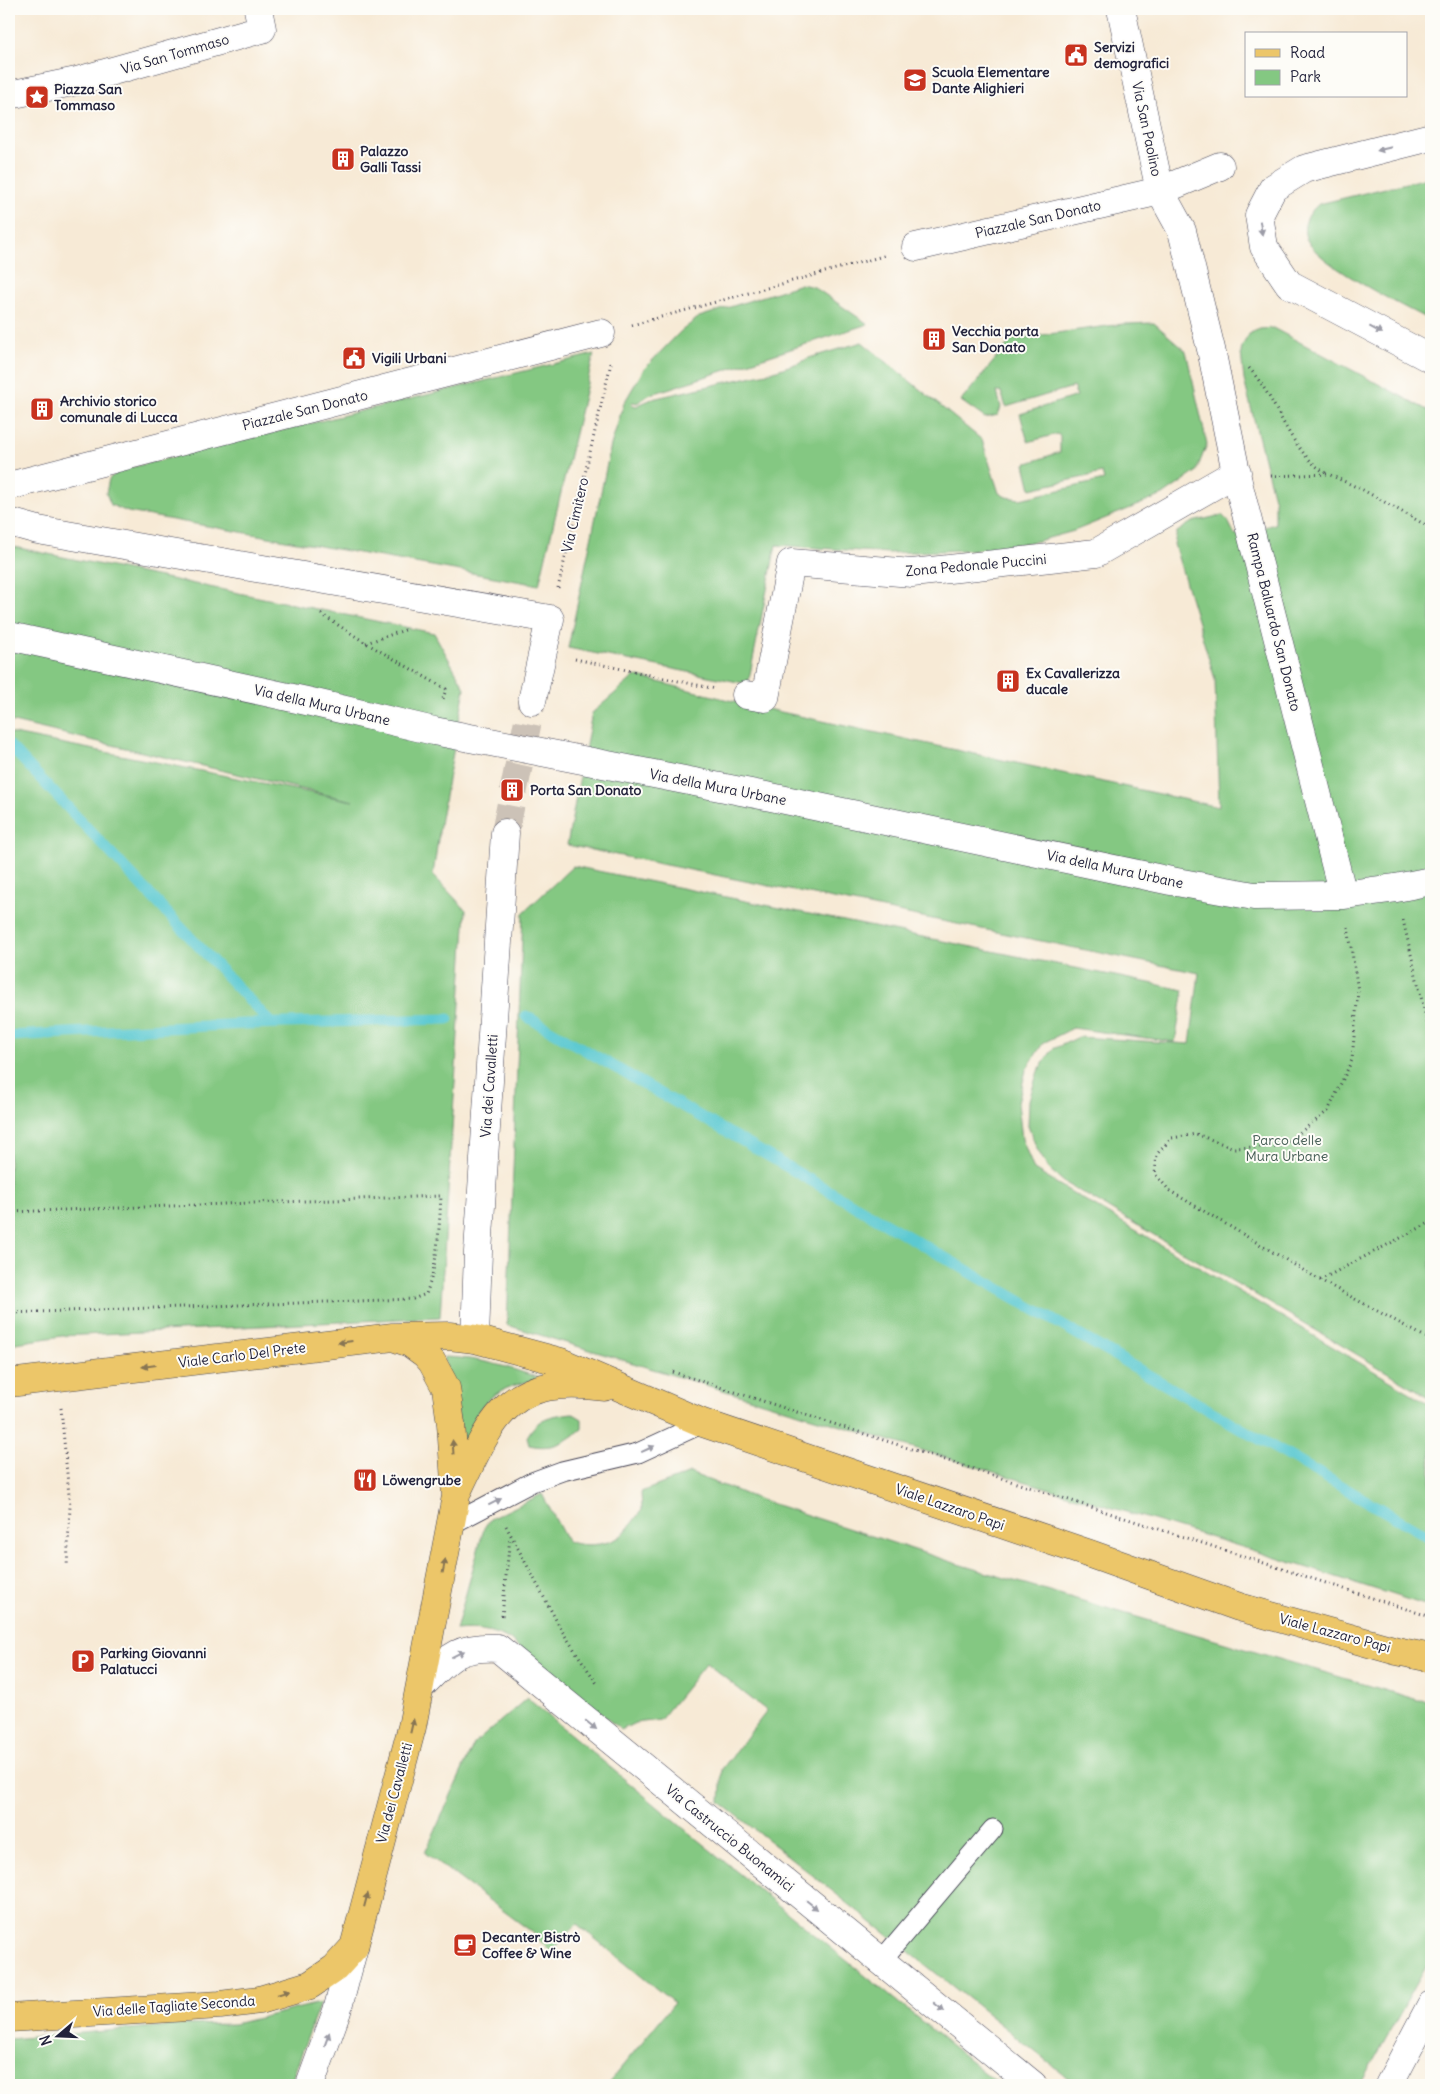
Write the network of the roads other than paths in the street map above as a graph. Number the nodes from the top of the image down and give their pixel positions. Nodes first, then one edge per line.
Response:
1 (258, 9) edge
2 (1120, 9) edge
3 (9, 95) edge
4 (1431, 137) edge
5 (1220, 166) dead end
6 (1160, 191) junction
7 (916, 247) road end
8 (607, 345) road end
9 (1431, 359) edge
10 (1238, 477) junction
11 (9, 486) edge
12 (9, 522) edge
13 (9, 636) edge
14 (746, 695) road end
15 (532, 701) tunnel mouth
16 (505, 833) tunnel mouth
17 (1431, 880) edge
18 (1343, 895) junction
19 (393, 1337) junction
20 (475, 1339) junction
21 (9, 1383) edge
22 (624, 1390) junction
23 (703, 1423) junction
24 (456, 1496) junction
25 (452, 1524) junction
26 (1431, 1658) edge
27 (421, 1686) junction
28 (992, 1828) dead end
29 (354, 1947) junction
30 (882, 1961) junction
31 (1431, 2005) edge
32 (9, 2018) edge
33 (310, 2085) edge
34 (1033, 2085) edge
35 (1389, 2085) edge

1 - 3 street, Via San Tommaso
2 - 6 street, Via San Paolino
4 -> 9 street
5 - 6 street, Piazzale San Donato
6 - 7 street, Piazzale San Donato
6 - 10 street, Rampa Baluardo San Donato
8 - 11 street, Piazzale San Donato
10 - 14 street, Zona Pedonale Puccini
10 - 18 street, Rampa Baluardo San Donato
12 - 15 street
13 - 18 street, Via della Mura Urbane
16 - 20 street, Via dei Cavalletti
17 - 18 street, Via della Mura Urbane
19 - 20 main road, Viale Carlo Del Prete
19 -> 21 main road, Viale Carlo Del Prete
24 -> 19 main road
20 - 22 main road, Viale Lazzaro Papi
22 - 23 main road, Viale Lazzaro Papi
22 - 24 main road
25 -> 23 lane
23 - 26 main road, Viale Lazzaro Papi
24 - 25 main road, Via dei Cavalletti
27 -> 25 main road, Via dei Cavalletti
29 -> 27 main road, Via dei Cavalletti
27 -> 30 street, Via Castruccio Buonamici
28 - 30 lane
32 -> 29 main road, Via delle Tagliate Seconda
33 -> 29 street, Via dei Cavalletti
30 -> 34 street, Via Castruccio Buonamici
31 - 35 street

